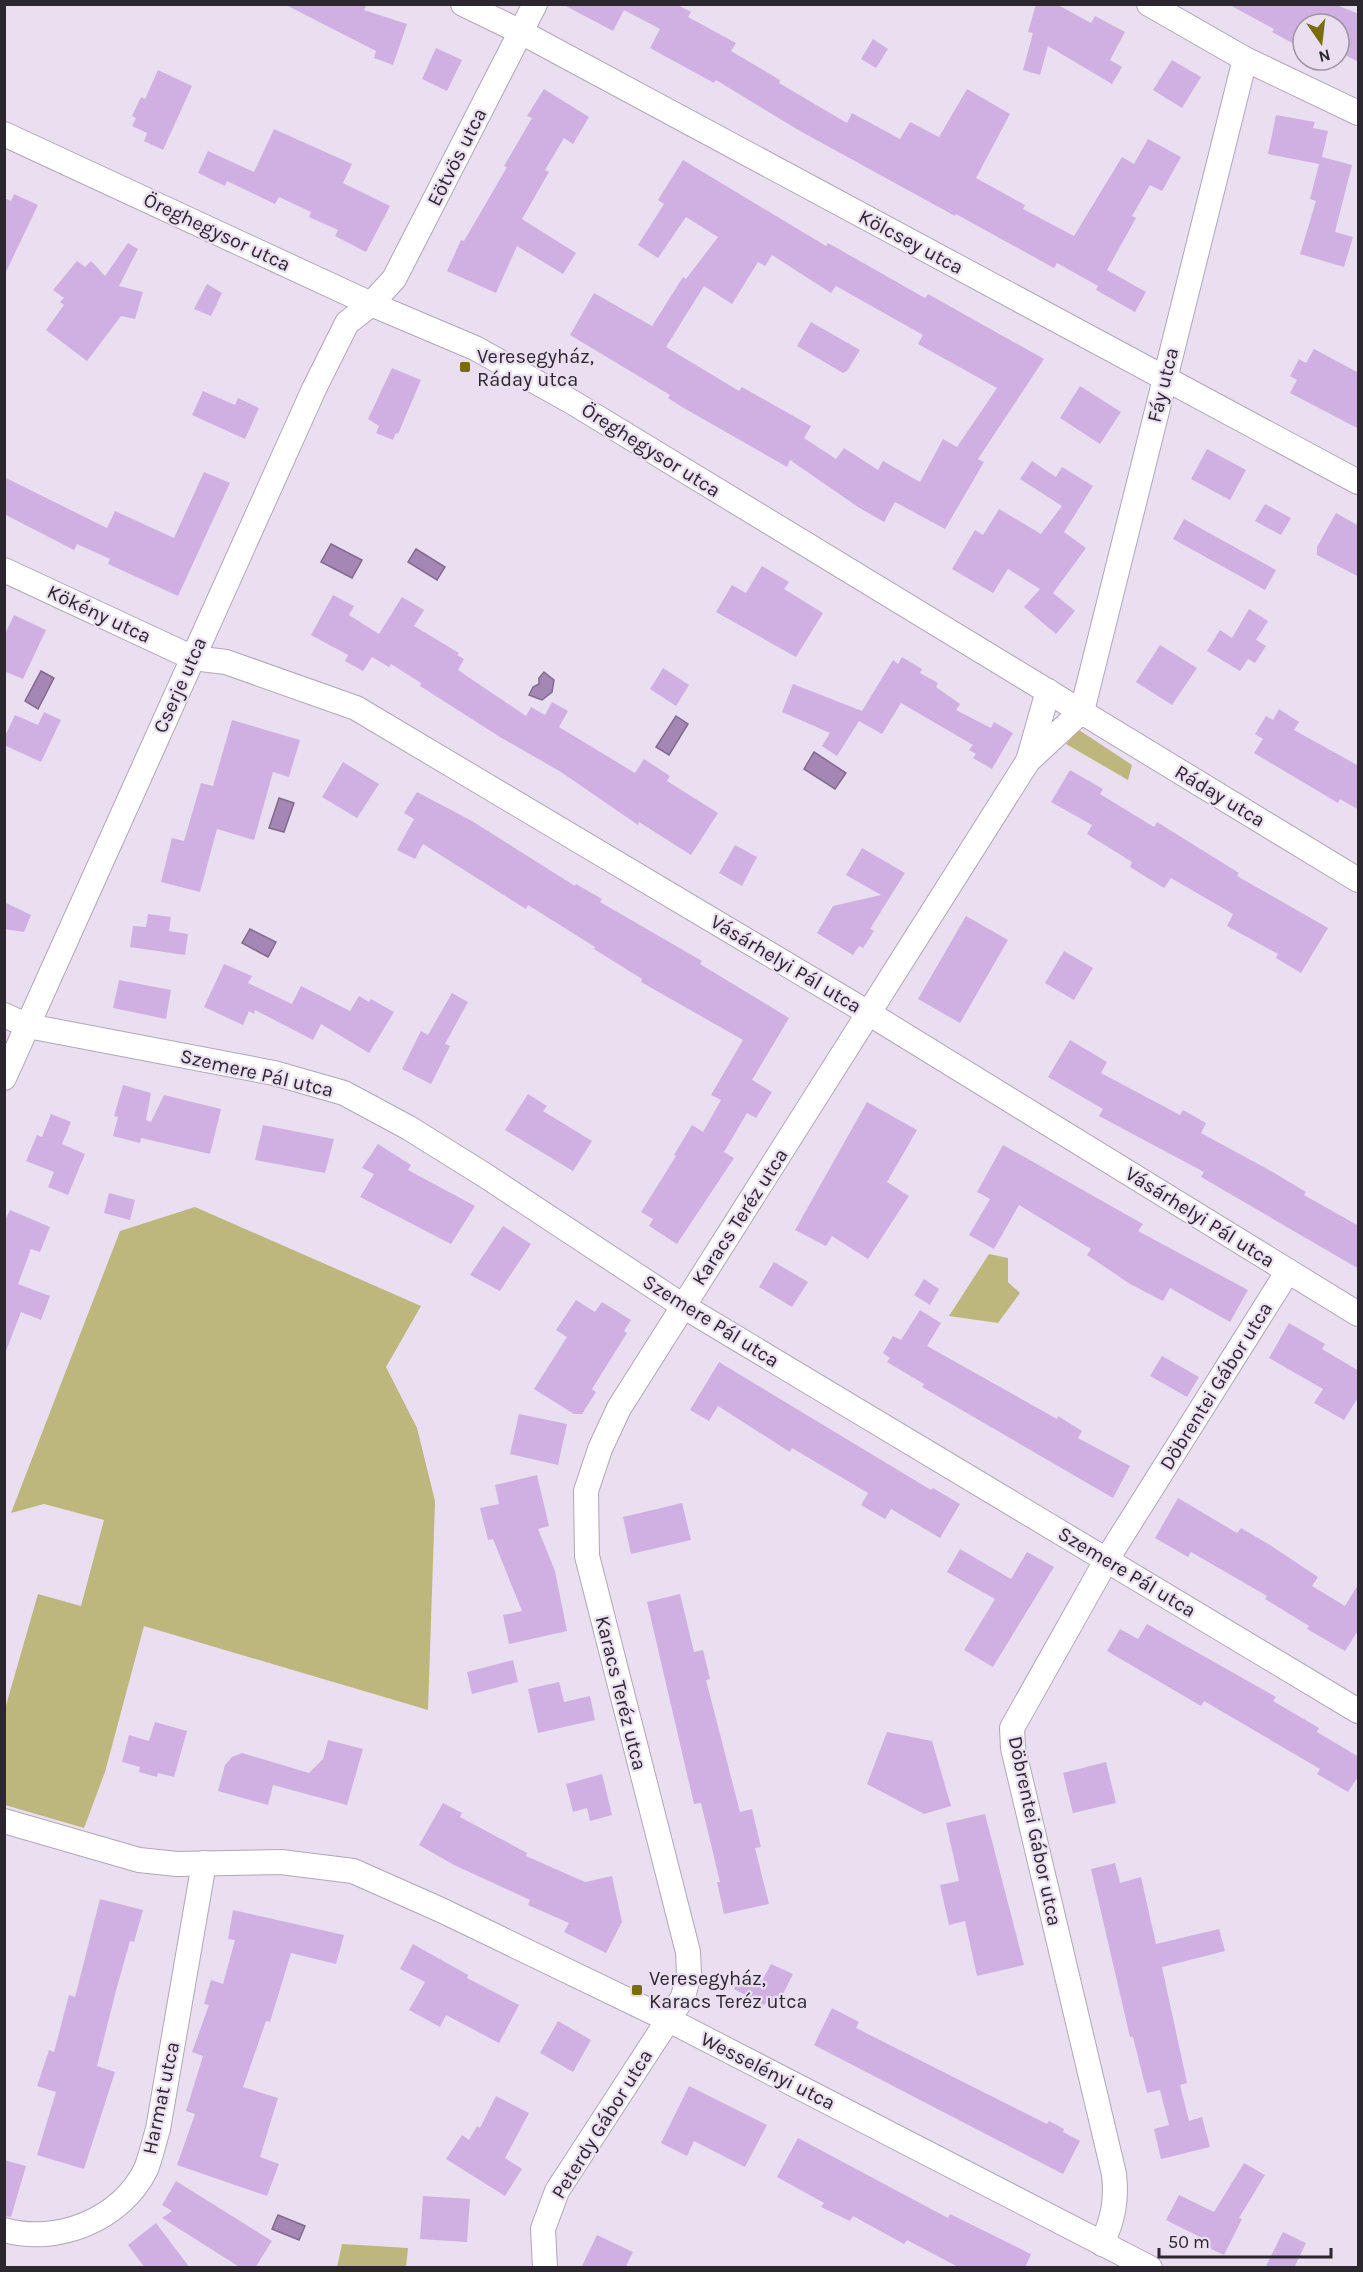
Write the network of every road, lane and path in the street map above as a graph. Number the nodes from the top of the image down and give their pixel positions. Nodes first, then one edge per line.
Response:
1 (463, 4) edge
2 (535, 4) edge
3 (1149, 4) edge
4 (521, 32) junction
5 (1245, 59) junction
6 (1359, 113) edge
7 (4, 134) edge
8 (371, 304) junction
9 (1165, 378) junction
10 (1359, 482) edge
11 (4, 570) edge
12 (193, 658) junction
13 (1048, 691) junction
14 (1082, 711) junction
15 (1028, 761) junction
16 (1359, 880) edge
17 (870, 1014) junction
18 (4, 1015) edge
19 (28, 1026) junction
20 (4, 1078) edge
21 (1288, 1271) junction
22 (683, 1306) junction
23 (1359, 1314) edge
24 (1107, 1559) junction
25 (1359, 1711) edge
26 (4, 1821) edge
27 (204, 1863) junction
28 (669, 2020) junction
29 (4, 2230) edge
30 (1102, 2244) junction
31 (546, 2268) edge
32 (1150, 2268) edge

1 - 4 street, Kölcsey utca
2 - 4 street, Eötvös utca
3 - 5 street
4 - 8 street, Eötvös utca
4 - 9 street, Kölcsey utca
5 - 6 street
5 - 9 street, Fáy utca
7 - 8 street, Öreghegysor utca
8 - 12 street, Cserje utca
8 - 13 street, Öreghegysor utca
9 - 10 street, Kölcsey utca
9 - 14 street, Fáy utca
11 - 12 street, Kökény utca
12 - 17 street, Vásárhelyi Pál utca
12 - 19 street, Cserje utca
13 - 14 street, Öreghegysor utca
13 - 15 street, Karacs Teréz utca
14 - 15 street, Karacs Teréz utca
14 - 16 street, Ráday utca
15 - 17 street, Karacs Teréz utca
17 - 21 street, Vásárhelyi Pál utca
17 - 22 street, Karacs Teréz utca
18 - 19 street, Szemere Pál utca
19 - 20 street, Cserje utca
19 - 22 street, Szemere Pál utca
21 - 23 street, Vásárhelyi Pál utca
21 - 24 street, Döbrentei Gábor utca
22 - 24 street, Szemere Pál utca
22 - 28 street, Karacs Teréz utca
24 - 25 street, Szemere Pál utca
24 - 30 street, Döbrentei Gábor utca
26 - 27 street, Wesselényi utca
27 - 28 street, Wesselényi utca
27 - 29 street, Harmat utca
28 - 30 street, Wesselényi utca
28 - 31 street, Peterdy Gábor utca
30 - 32 street, Wesselényi utca

